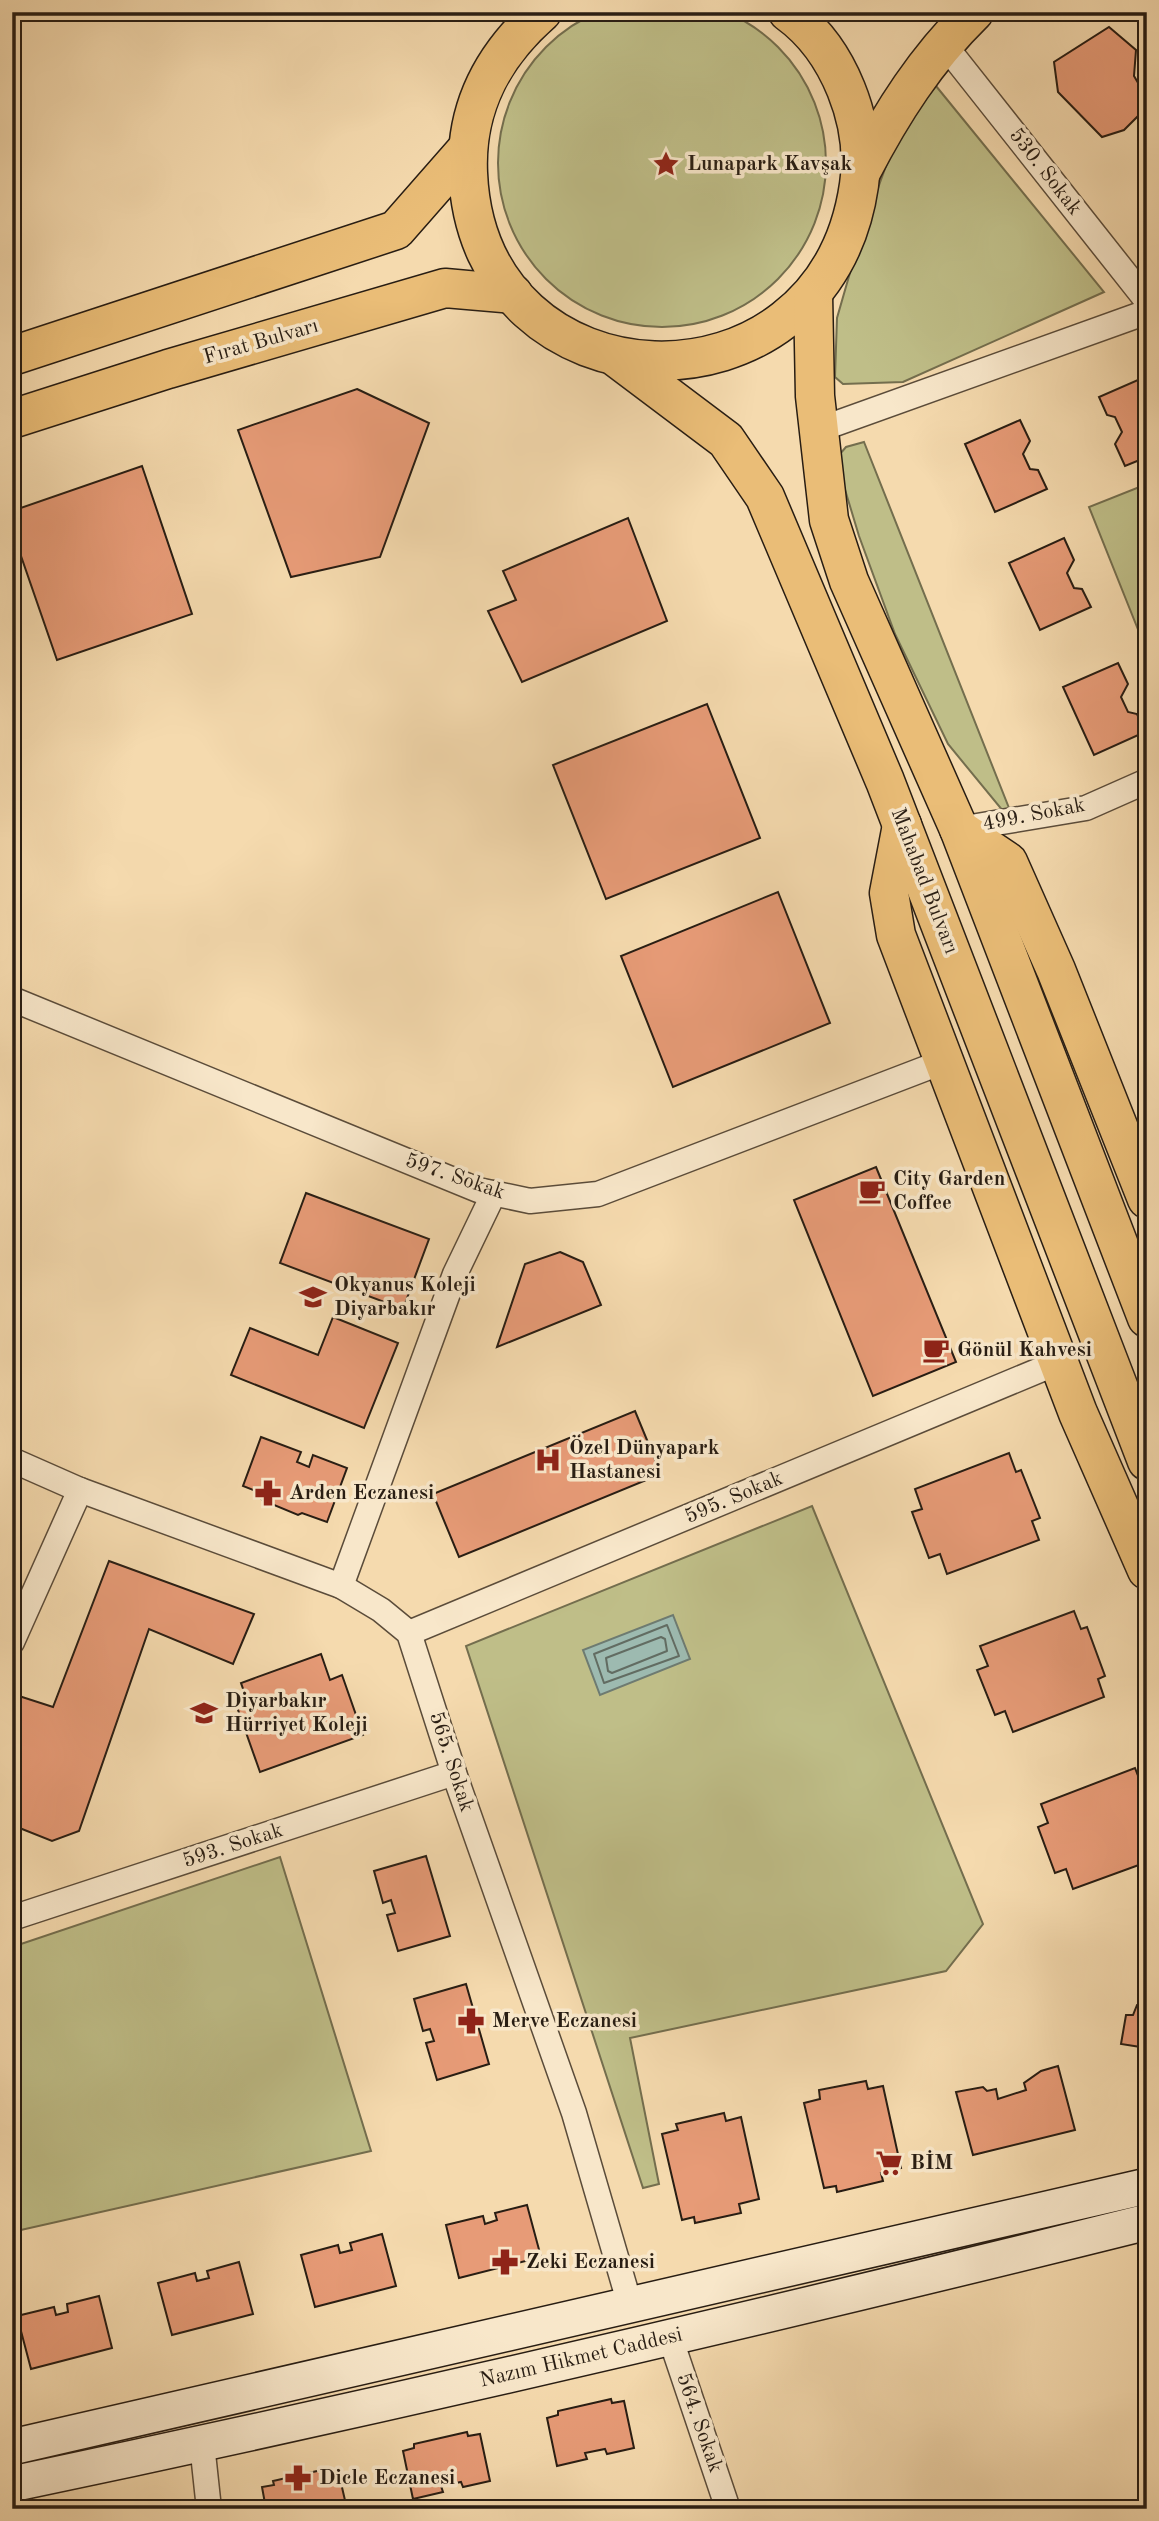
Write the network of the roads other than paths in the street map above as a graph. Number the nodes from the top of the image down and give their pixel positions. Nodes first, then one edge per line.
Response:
1 (788, 12) edge
2 (974, 12) edge
3 (523, 20) edge
4 (943, 43) junction
5 (467, 149) junction
6 (861, 172) junction
7 (513, 294) junction
8 (813, 294) junction
9 (1147, 301) edge
10 (1147, 312) edge
11 (12, 356) edge
12 (617, 358) junction
13 (12, 419) edge
14 (818, 430) junction
15 (1147, 781) edge
16 (902, 825) junction
17 (959, 829) junction
18 (12, 999) edge
19 (945, 1061) junction
20 (494, 1193) junction
21 (1147, 1199) edge
22 (1147, 1318) edge
23 (1059, 1362) junction
24 (12, 1460) edge
25 (1147, 1461) edge
26 (80, 1490) junction
27 (1147, 1570) edge
28 (341, 1586) junction
29 (409, 1633) junction
30 (12, 1642) edge
31 (454, 1773) junction
32 (12, 1918) edge
33 (1147, 2186) edge
34 (1147, 2222) edge
35 (630, 2305) junction
36 (670, 2337) junction
37 (202, 2444) junction
38 (12, 2447) edge
39 (12, 2484) edge
40 (209, 2509) edge
41 (728, 2509) edge

1 - 6 main road
2 - 4 main road
3 - 5 main road
4 - 6 main road
4 - 9 street, 530. Sokak
5 - 7 main road
5 - 11 main road
6 - 8 main road
7 - 12 main road
7 - 13 main road, Fırat Bulvarı
8 - 12 main road
8 - 14 main road
10 - 14 street
12 - 16 main road, Mahabad Bulvarı
14 - 17 main road
15 - 17 street, 499. Sokak
16 - 19 main road
16 - 25 main road, Mahabad Bulvarı
17 - 21 main road
17 - 22 main road
18 - 20 street, 597. Sokak
19 - 20 street, 597. Sokak
19 - 23 main road
20 - 28 street
23 - 27 main road
23 - 29 street, 595. Sokak
24 - 26 street
26 - 28 street
26 - 30 street
28 - 29 street
29 - 31 street, 565. Sokak
31 - 32 street, 593. Sokak
31 - 35 street, 565. Sokak
33 - 35 main road, Nazım Hikmet Caddesi
34 - 36 main road, Nazım Hikmet Caddesi
35 - 38 main road, Nazım Hikmet Caddesi
36 - 37 main road, Nazım Hikmet Caddesi
36 - 41 street, 564. Sokak
37 - 39 main road, Nazım Hikmet Caddesi
37 - 40 street

